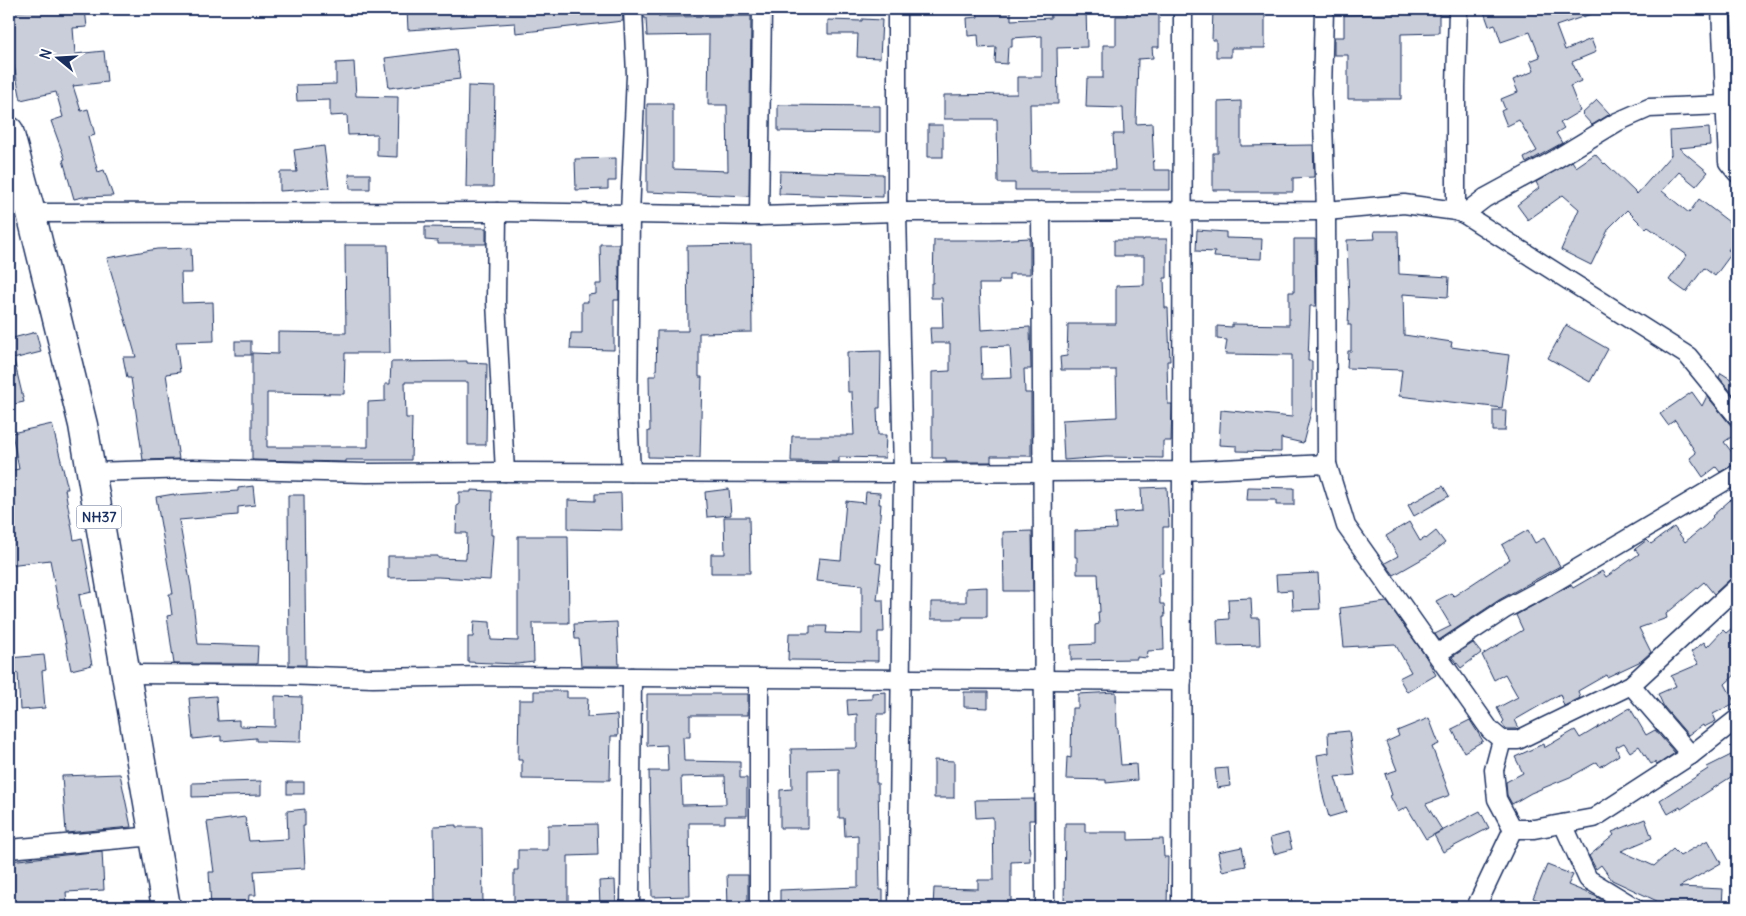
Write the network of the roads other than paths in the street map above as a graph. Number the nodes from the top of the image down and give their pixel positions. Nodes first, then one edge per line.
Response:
1 (633, 9) edge
2 (762, 9) edge
3 (897, 9) edge
4 (1183, 9) edge
5 (1324, 9) edge
6 (1458, 9) edge
7 (1721, 9) edge
8 (1725, 105) junction
9 (9, 131) edge
10 (1737, 173) edge
11 (1041, 211) junction
12 (1182, 211) junction
13 (497, 212) junction
14 (897, 212) junction
15 (1326, 212) junction
16 (1460, 212) junction
17 (31, 213) junction
18 (630, 214) junction
19 (759, 216) junction
20 (1737, 416) edge
21 (1327, 464) junction
22 (1182, 471) junction
23 (91, 472) junction
24 (505, 472) junction
25 (631, 472) junction
26 (1042, 472) junction
27 (903, 473) junction
28 (1737, 474) edge
29 (1737, 587) edge
30 (1437, 654) junction
31 (126, 674) junction
32 (632, 678) junction
33 (759, 678) junction
34 (900, 679) junction
35 (1044, 680) junction
36 (1182, 681) junction
37 (1630, 685) junction
38 (1737, 719) edge
39 (1502, 740) junction
40 (1691, 756) junction
41 (1563, 824) junction
42 (1513, 829) junction
43 (154, 836) junction
44 (9, 849) edge
45 (166, 907) edge
46 (630, 907) edge
47 (759, 907) edge
48 (898, 907) edge
49 (1045, 907) edge
50 (1181, 907) edge
51 (1476, 907) edge
52 (1634, 907) edge

1 - 18 street
2 - 19 street
3 - 14 street
4 - 12 street
5 - 15 street
6 - 16 street
7 - 8 street
8 - 10 street
8 - 16 street
9 - 17 highway, NH37
11 - 12 street
11 - 14 street
11 - 26 street
12 - 15 street
12 - 22 street
13 - 17 street
13 - 18 street
13 - 24 street
14 - 19 street
14 - 27 street
15 - 16 street
15 - 21 street
16 - 20 street
17 - 23 highway, NH37
18 - 19 street
18 - 25 street
21 - 22 street
21 - 30 street
22 - 26 street
22 - 36 street
23 - 24 street
23 - 31 highway, NH37
24 - 25 street
25 - 27 street
26 - 27 street
26 - 35 street
27 - 34 street
28 - 30 street
29 - 37 street
30 - 39 street
31 - 32 street
31 - 43 highway, NH37
32 - 33 street
32 - 46 street
33 - 34 street
33 - 47 street
34 - 35 street
34 - 48 street
35 - 36 street
35 - 49 street
36 - 50 street
37 - 39 street
37 - 40 street
38 - 40 street
39 - 42 street
40 - 41 street
41 - 42 street
41 - 52 street
42 - 51 street
43 - 44 street
43 - 45 highway, NH37

